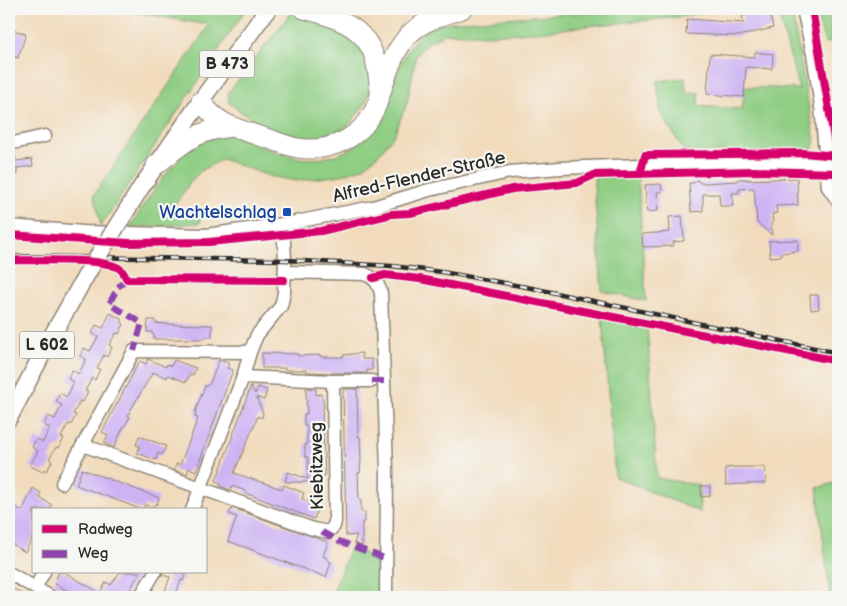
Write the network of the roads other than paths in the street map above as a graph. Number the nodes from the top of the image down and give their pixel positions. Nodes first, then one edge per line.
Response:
1 (268, 9) edge
2 (304, 9) edge
3 (462, 9) edge
4 (803, 9) edge
5 (380, 93) junction
6 (203, 98) junction
7 (838, 104) edge
8 (821, 106) junction
9 (231, 127) junction
10 (45, 136) dead end
11 (268, 139) junction
12 (9, 144) edge
13 (156, 165) junction
14 (832, 165) edge
15 (838, 201) edge
16 (283, 224) junction
17 (9, 226) edge
18 (285, 272) junction
19 (250, 352) junction
20 (243, 377) junction
21 (372, 381) dead end
22 (333, 382) junction
23 (9, 418) edge
24 (83, 445) junction
25 (62, 482) dead end
26 (201, 488) junction
27 (193, 508) edge
28 (9, 573) edge
29 (43, 574) edge
30 (154, 574) edge
31 (35, 588) junction
32 (51, 597) edge
33 (140, 597) edge
34 (386, 597) edge

1 - 6 main road, B 473
2 - 5 highway
3 - 5 highway
4 - 8 street
5 - 11 highway
6 - 9 highway
6 - 11 highway
6 - 13 main road, L 602
7 - 8 street
8 - 14 street
9 - 11 highway
9 - 13 highway
10 - 12 street
13 - 23 main road, L 602, bridge
14 - 15 street
14 - 16 street, Alfred-Flender-Straße
16 - 17 street, Alfred-Flender-Straße
16 - 18 street
18 - 19 street
18 - 34 street
19 - 20 street
19 - 24 street
20 - 22 street
20 - 26 street
21 - 22 street
22 - 26 street, Kiebitzweg
24 - 25 street
24 - 26 street
26 - 27 street
28 - 31 street
29 - 31 street
30 - 33 street
31 - 32 street

